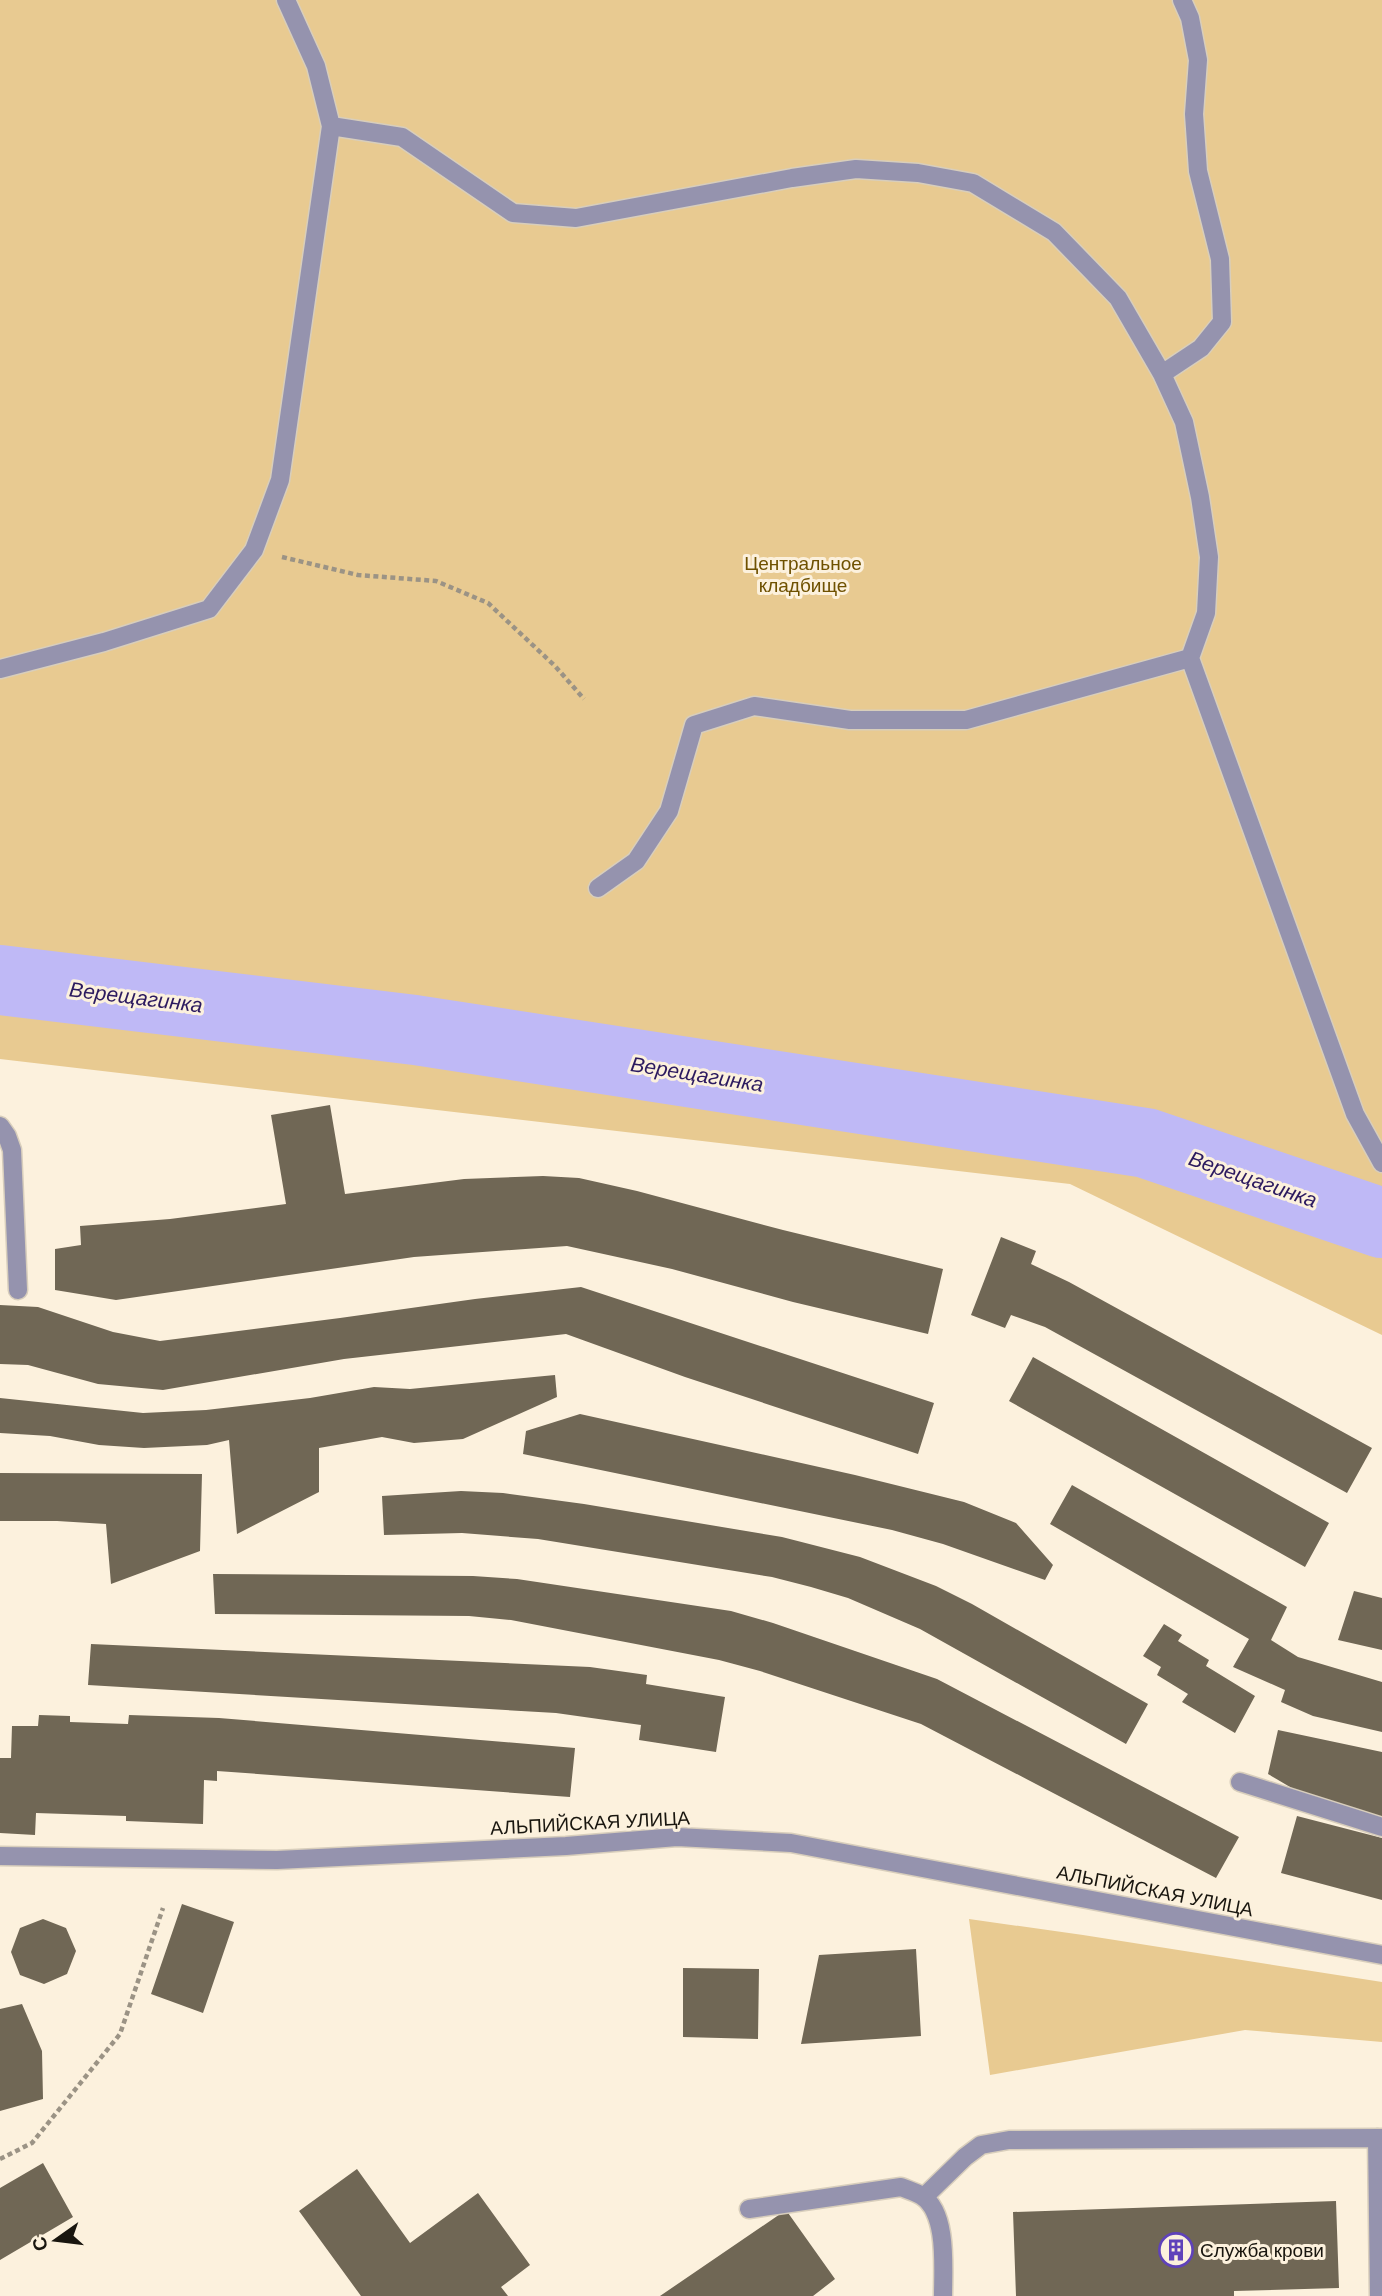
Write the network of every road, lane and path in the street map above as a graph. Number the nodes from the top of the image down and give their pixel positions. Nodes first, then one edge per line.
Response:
1 (286, 0) edge
2 (1182, 0) edge
3 (331, 126) junction
4 (1162, 374) junction
5 (254, 550) junction
6 (1190, 658) junction
7 (0, 669) edge
8 (584, 699) dead end
9 (598, 888) dead end
10 (0, 1126) edge
11 (1382, 1163) edge
12 (18, 1290) dead end
13 (1241, 1782) dead end
14 (1382, 1827) edge
15 (0, 1856) edge
16 (163, 1908) dead end
17 (1382, 1955) edge
18 (1379, 2138) edge
19 (0, 2159) edge
20 (924, 2197) junction
21 (749, 2209) dead end
22 (943, 2296) edge
23 (1379, 2296) edge

1 - 3 street
2 - 4 street
3 - 4 street
3 - 5 street
4 - 6 street
5 - 7 street
5 - 8 path
6 - 9 street
6 - 11 street
10 - 12 street
13 - 14 street
15 - 17 street, АЛЬПИЙСКАЯ УЛИЦА
16 - 19 path
18 - 20 street
18 - 23 street
20 - 21 street
20 - 22 street

